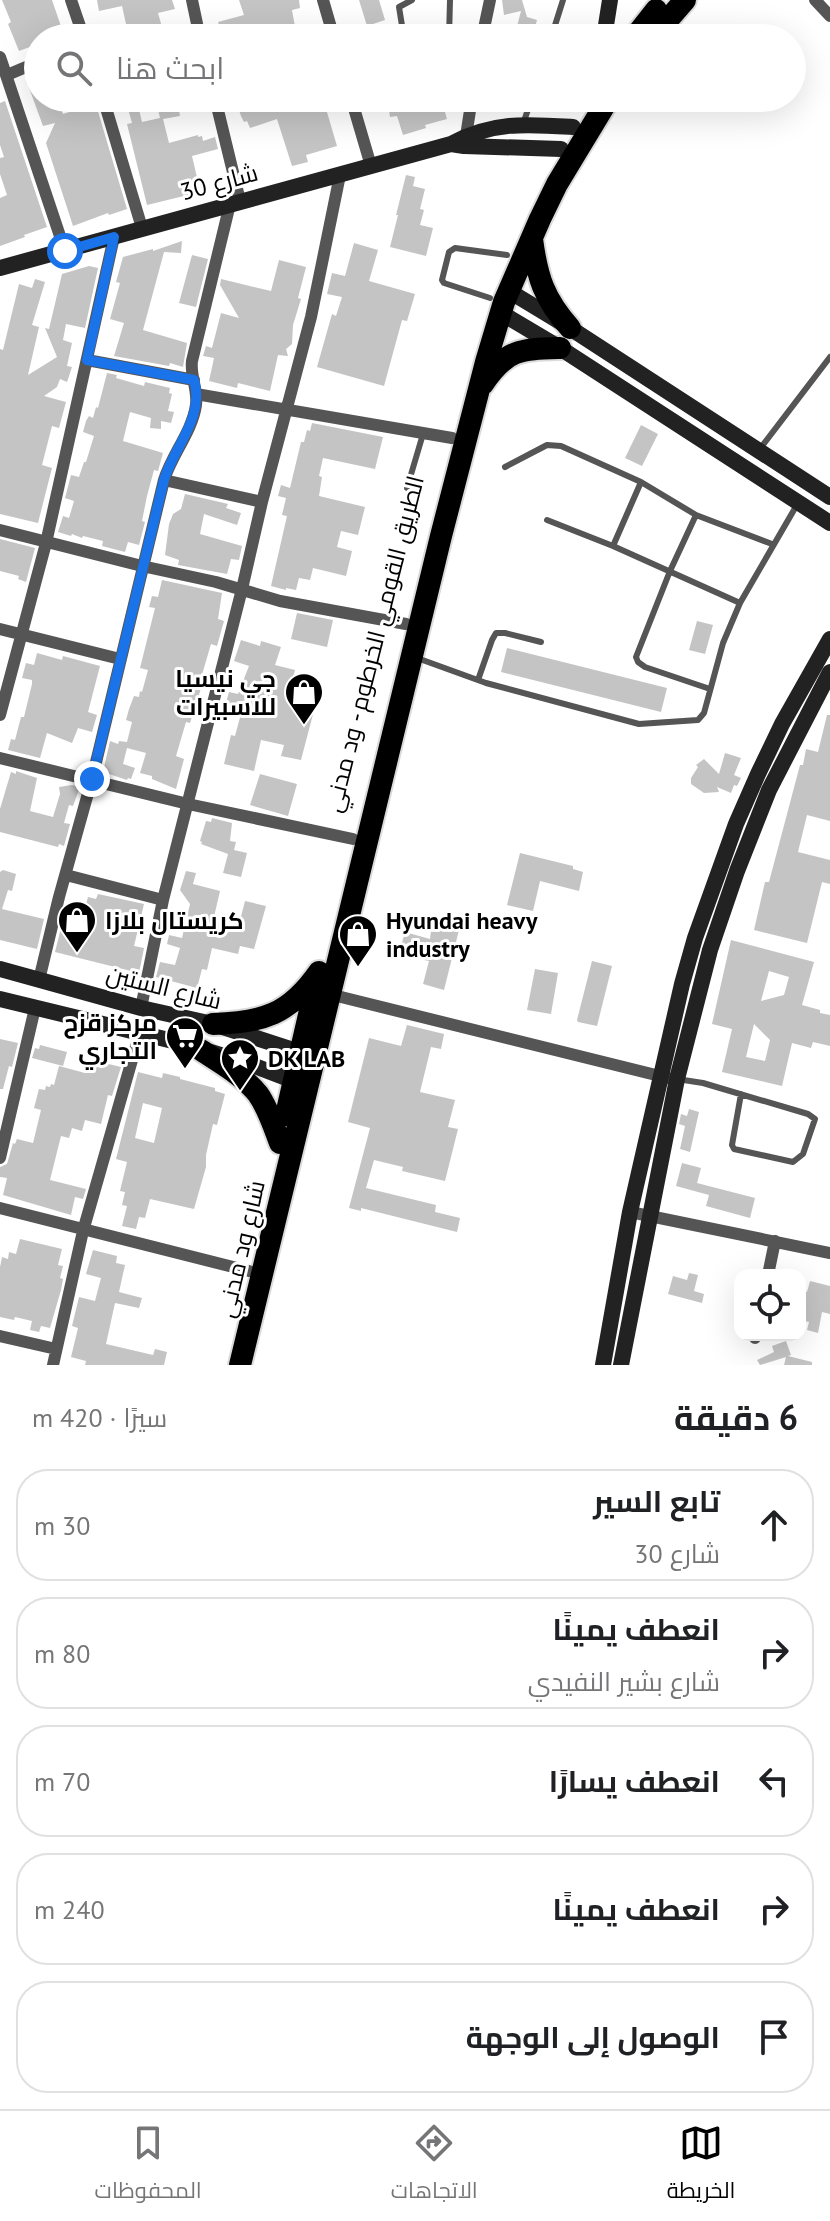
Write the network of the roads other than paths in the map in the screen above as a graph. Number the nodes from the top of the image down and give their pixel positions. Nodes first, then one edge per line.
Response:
1 (71, 0) edge
2 (192, 0) edge
3 (323, 0) edge
4 (412, 0) edge
5 (450, 0) edge
6 (490, 0) edge
7 (563, 0) edge
8 (610, 0) edge
9 (665, 0) edge
10 (685, 0) edge
11 (815, 0) edge
12 (830, 16) edge
13 (79, 24) edge
14 (197, 24) edge
15 (330, 24) edge
16 (401, 24) edge
17 (449, 24) edge
18 (485, 24) edge
19 (555, 24) edge
20 (606, 24) edge
21 (645, 24) edge
22 (664, 24) edge
23 (0, 57) edge
24 (24, 68) edge
25 (7, 75) junction
26 (107, 112) edge
27 (218, 112) edge
28 (355, 112) edge
29 (468, 112) edge
30 (527, 112) edge
31 (582, 112) edge
32 (601, 112) edge
33 (523, 125) junction
34 (573, 127) junction
35 (459, 140) junction
36 (561, 149) junction
37 (371, 166) junction
38 (340, 175) junction
39 (235, 202) junction
40 (142, 228) junction
41 (114, 237) junction
42 (532, 237) junction
43 (65, 251) junction
44 (507, 255) junction
45 (0, 268) edge
46 (500, 301) junction
47 (565, 338) junction
48 (830, 357) edge
49 (87, 360) junction
50 (194, 380) junction
51 (478, 392) junction
52 (196, 394) junction
53 (285, 410) junction
54 (423, 432) junction
55 (452, 438) junction
56 (759, 450) junction
57 (505, 467) dead end
58 (164, 480) junction
59 (641, 482) junction
60 (407, 488) dead end
61 (830, 497) edge
62 (262, 502) junction
63 (798, 503) junction
64 (696, 515) junction
65 (547, 520) dead end
66 (830, 523) edge
67 (0, 530) edge
68 (46, 543) junction
69 (772, 544) junction
70 (613, 546) junction
71 (142, 566) junction
72 (670, 571) junction
73 (242, 589) junction
74 (740, 603) junction
75 (406, 624) junction
76 (0, 629) edge
77 (21, 634) junction
78 (830, 639) edge
79 (541, 642) dead end
80 (412, 656) junction
81 (120, 659) junction
82 (830, 672) edge
83 (478, 680) junction
84 (710, 689) junction
85 (0, 715) edge
86 (0, 758) edge
87 (92, 779) junction
88 (188, 804) junction
89 (353, 839) junction
90 (66, 875) junction
91 (163, 900) junction
92 (0, 969) edge
93 (319, 972) junction
94 (39, 980) junction
95 (329, 994) junction
96 (0, 999) edge
97 (35, 1008) junction
98 (141, 1008) junction
99 (159, 1011) junction
100 (183, 1017) junction
101 (213, 1024) junction
102 (146, 1034) junction
103 (177, 1042) junction
104 (201, 1050) junction
105 (307, 1054) junction
106 (669, 1078) junction
107 (300, 1083) junction
108 (741, 1094) junction
109 (286, 1144) junction
110 (0, 1158) edge
111 (0, 1208) edge
112 (630, 1212) junction
113 (650, 1215) junction
114 (83, 1231) junction
115 (775, 1241) junction
116 (830, 1253) edge
117 (769, 1269) edge
118 (249, 1271) junction
119 (0, 1336) edge
120 (56, 1349) junction
121 (53, 1365) edge
122 (226, 1365) edge
123 (240, 1365) edge
124 (603, 1365) edge
125 (621, 1365) edge

1 - 13 street
2 - 14 street
3 - 15 street
4 - 16 lane
5 - 17 lane
6 - 18 street
7 - 19 lane
8 - 20 street
9 - 21 highway
10 - 22 highway
11 - 12 street
23 - 25 street
24 - 25 street
25 - 43 street
26 - 40 street
27 - 39 street
28 - 37 street
29 - 35 street
30 - 33 lane
31 - 34 highway, الطريق القومي الخرطوم - ود مدني
32 - 42 highway, الطريق القومي الخرطوم - ود مدني
33 - 34 street, شارع 30
33 - 35 street, شارع 30
34 - 36 highway, الطريق القومي الخرطوم - ود مدني
35 - 36 street, شارع 30
35 - 37 street, شارع 30
36 - 44 highway, الطريق القومي الخرطوم - ود مدني
37 - 38 street, شارع 30
38 - 39 street, شارع 30
38 - 53 street
39 - 40 street, شارع 30
39 - 50 street
40 - 41 street, شارع 30
41 - 43 street, شارع 30
41 - 49 street
42 - 46 highway, الطريق القومي الخرطوم - ود مدني
42 - 47 highway
43 - 45 street, شارع 30
44 - 46 highway, الطريق القومي الخرطوم - ود مدني
44 - 46 lane
46 - 47 street
46 - 47 street
46 - 51 highway, الطريق القومي الخرطوم - ود مدني
46 - 55 highway, الطريق القومي الخرطوم - ود مدني
47 - 51 highway
47 - 56 street
47 - 63 street
48 - 56 lane
49 - 50 street
49 - 68 street
50 - 52 street
51 - 80 highway, الطريق القومي الخرطوم - ود مدني
52 - 53 street
52 - 58 street
53 - 54 street
53 - 62 street
54 - 55 street
54 - 60 lane
55 - 75 highway, الطريق القومي الخرطوم - ود مدني
56 - 61 street
57 - 59 lane
58 - 62 street
58 - 71 street
59 - 64 lane
59 - 70 lane
62 - 73 street
63 - 66 street
63 - 69 lane
64 - 69 lane
64 - 72 lane
65 - 70 lane
67 - 68 street
68 - 71 street
68 - 77 street
69 - 74 lane
70 - 72 lane
71 - 73 street
71 - 81 street
72 - 74 lane
72 - 84 lane
73 - 75 street
73 - 88 street
74 - 84 lane
75 - 89 highway, الطريق القومي الخرطوم - ود مدني
76 - 77 street
77 - 81 street
77 - 85 street
78 - 106 street
79 - 83 lane
80 - 83 lane
80 - 95 highway, الطريق القومي الخرطوم - ود مدني
81 - 87 street
82 - 106 street
83 - 84 lane
86 - 87 street
87 - 88 street
87 - 90 street
88 - 89 street
88 - 91 street
89 - 93 highway, الطريق القومي الخرطوم - ود مدني
90 - 91 street
90 - 94 street
91 - 98 street
92 - 94 street, شارع الستين
93 - 101 highway
93 - 105 highway, الطريق القومي الخرطوم - ود مدني
94 - 98 street, شارع الستين
95 - 105 highway, الطريق القومي الخرطوم - ود مدني
95 - 106 street
96 - 97 street, شارع الستين
97 - 102 street, شارع الستين
97 - 110 street
98 - 99 street, شارع الستين
99 - 100 street, شارع الستين
99 - 102 street
100 - 101 street, شارع الستين
100 - 103 street
101 - 105 street, شارع الستين
102 - 103 street, شارع الستين
102 - 114 street
103 - 104 street, شارع الستين
104 - 107 street, شارع الستين
104 - 109 highway
105 - 107 highway, الطريق القومي الخرطوم - ود مدني
106 - 108 lane
106 - 112 street
106 - 113 street
107 - 109 highway, الطريق القومي الخرطوم - ود مدني
108 - 108 lane
109 - 118 highway, شارع ود مدني
109 - 123 highway, شارع ود مدني
111 - 114 street
112 - 113 street
112 - 124 street
113 - 115 street
113 - 125 street
114 - 118 street
114 - 120 street
115 - 116 street
115 - 117 street
118 - 122 highway, شارع ود مدني
119 - 120 street
120 - 121 street

